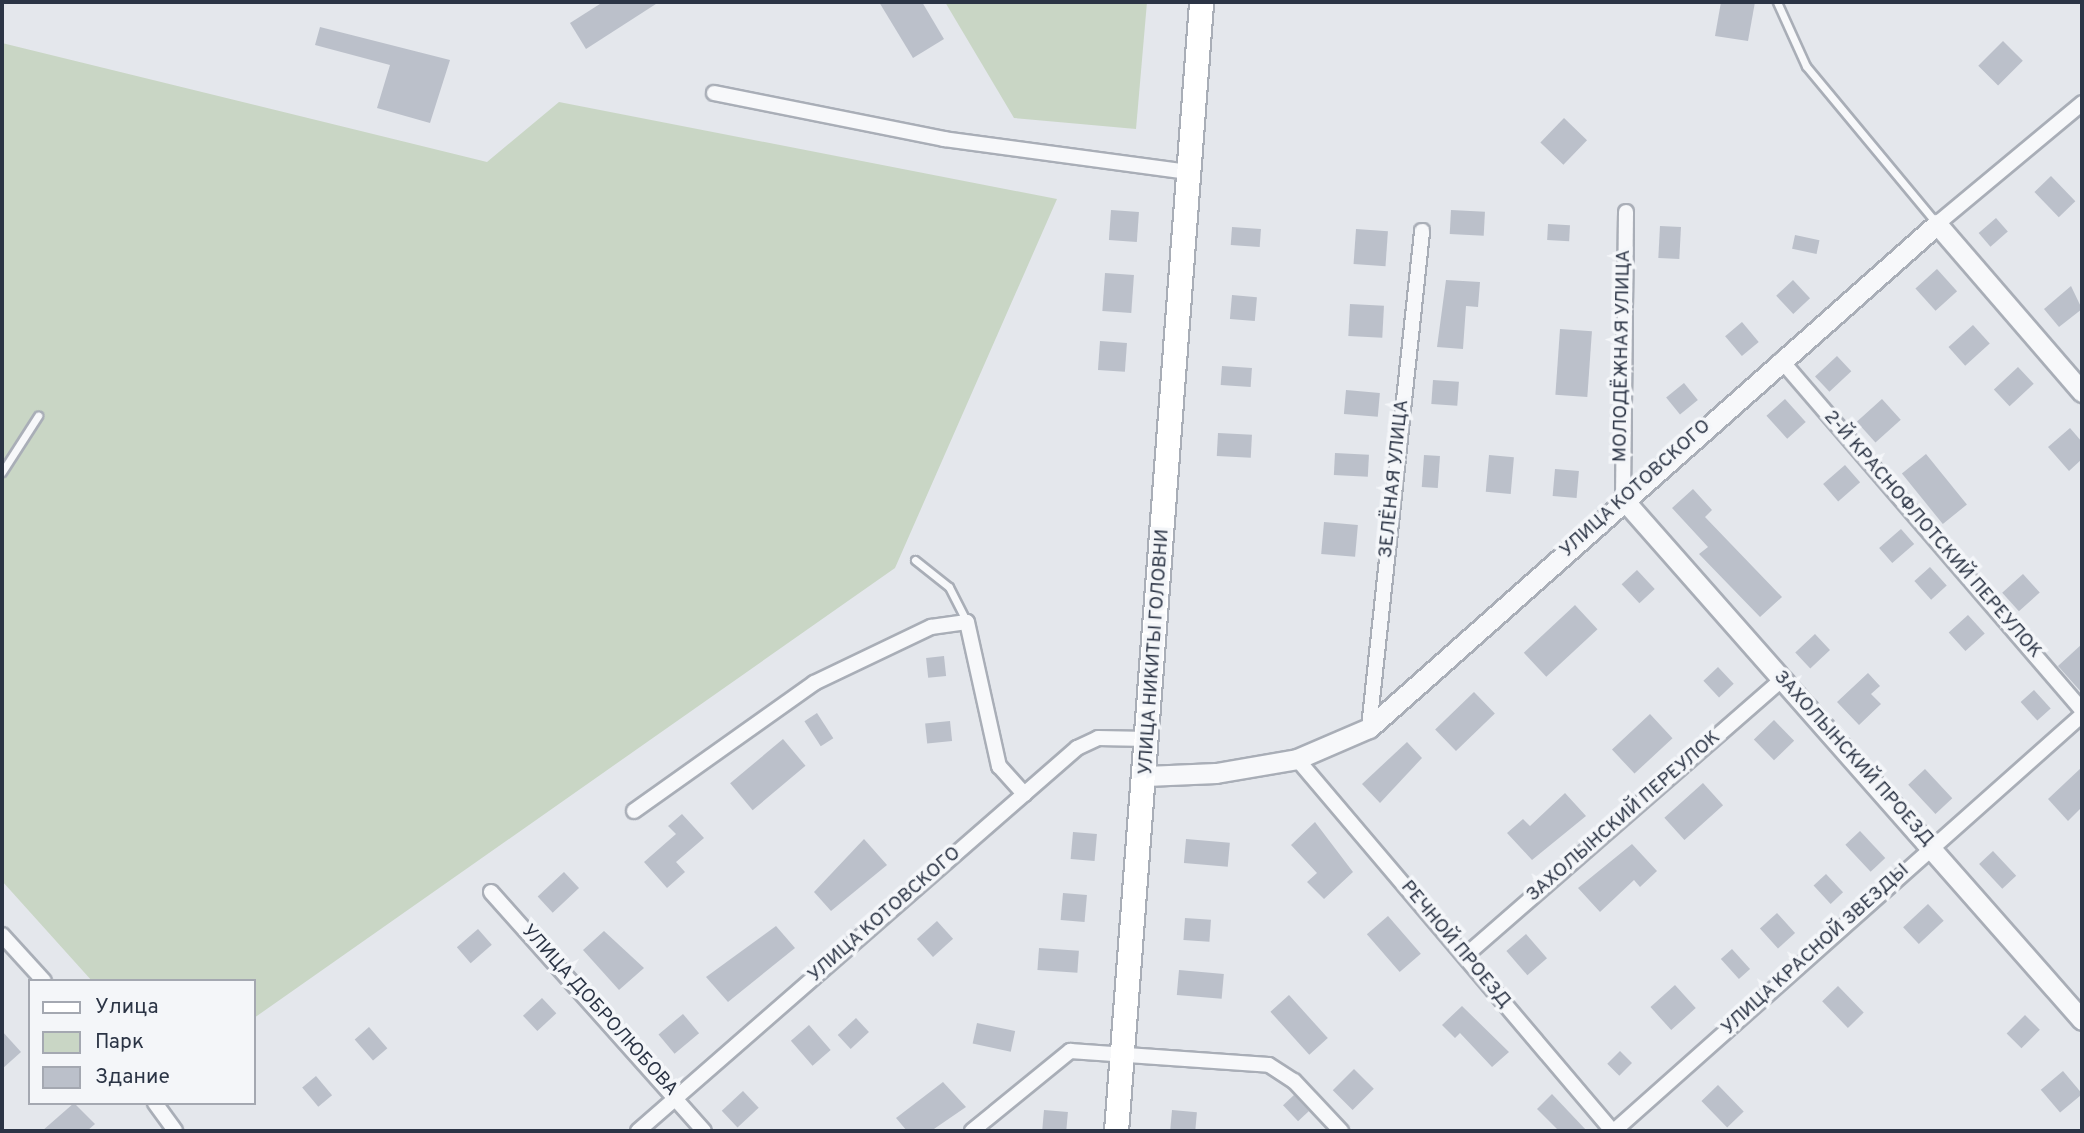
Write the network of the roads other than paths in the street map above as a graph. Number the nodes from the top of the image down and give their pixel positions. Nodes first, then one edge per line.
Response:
1 (1201, 2) edge
2 (1777, 2) edge
3 (714, 93) dead end
4 (2082, 103) edge
5 (1189, 172) junction
6 (1626, 212) dead end
7 (1937, 224) junction
8 (1422, 231) dead end
9 (1781, 360) junction
10 (2082, 392) edge
11 (38, 416) dead end
12 (2, 472) edge
13 (1623, 499) junction
14 (915, 560) dead end
15 (967, 622) junction
16 (1782, 679) junction
17 (2082, 713) edge
18 (1369, 728) junction
19 (1148, 739) junction
20 (1297, 759) junction
21 (1146, 776) junction
22 (1024, 794) junction
23 (634, 811) dead end
24 (1932, 847) junction
25 (491, 892) dead end
26 (2, 935) edge
27 (1465, 956) junction
28 (42, 979) edge
29 (2081, 1017) edge
30 (1123, 1055) junction
31 (677, 1097) junction
32 (156, 1105) edge
33 (175, 1131) edge
34 (638, 1131) edge
35 (704, 1131) edge
36 (972, 1131) edge
37 (1116, 1131) edge
38 (1341, 1131) edge
39 (1614, 1131) edge

1 - 5 main road, УЛИЦА НИКИТЫ ГОЛОВНИ
2 - 7 lane
3 - 5 street
4 - 7 street, УЛИЦА КОТОВСКОГО
5 - 19 main road, УЛИЦА НИКИТЫ ГОЛОВНИ
6 - 13 street, МОЛОДЁЖНАЯ УЛИЦА
7 - 9 street, УЛИЦА КОТОВСКОГО
7 - 10 street
8 - 18 street, ЗЕЛЁНАЯ УЛИЦА
9 - 13 street, УЛИЦА КОТОВСКОГО
9 - 17 street, 2-Й КРАСНОФЛОТСКИЙ ПЕРЕУЛОК
11 - 12 lane
13 - 16 street, ЗАХОЛЫНСКИЙ ПРОЕЗД
13 - 18 street, УЛИЦА КОТОВСКОГО
14 - 15 lane
15 - 22 street
15 - 23 street
16 - 24 street, ЗАХОЛЫНСКИЙ ПРОЕЗД
16 - 27 street, ЗАХОЛЫНСКИЙ ПЕРЕУЛОК
17 - 24 street, УЛИЦА КРАСНОЙ ЗВЕЗДЫ
18 - 20 street, УЛИЦА КОТОВСКОГО
19 - 21 main road, УЛИЦА НИКИТЫ ГОЛОВНИ
19 - 22 street, УЛИЦА КОТОВСКОГО
20 - 21 street, УЛИЦА КОТОВСКОГО
20 - 27 street, РЕЧНОЙ ПРОЕЗД
21 - 30 main road, УЛИЦА НИКИТЫ ГОЛОВНИ
22 - 31 street, УЛИЦА КОТОВСКОГО
24 - 29 street, ЗАХОЛЫНСКИЙ ПРОЕЗД
24 - 39 street, УЛИЦА КРАСНОЙ ЗВЕЗДЫ
25 - 31 street, УЛИЦА ДОБРОЛЮБОВА
26 - 28 street
27 - 39 street, РЕЧНОЙ ПРОЕЗД
30 - 36 street
30 - 37 main road, УЛИЦА НИКИТЫ ГОЛОВНИ
30 - 38 street
31 - 34 street, УЛИЦА КОТОВСКОГО
31 - 35 street, УЛИЦА ДОБРОЛЮБОВА
32 - 33 street

